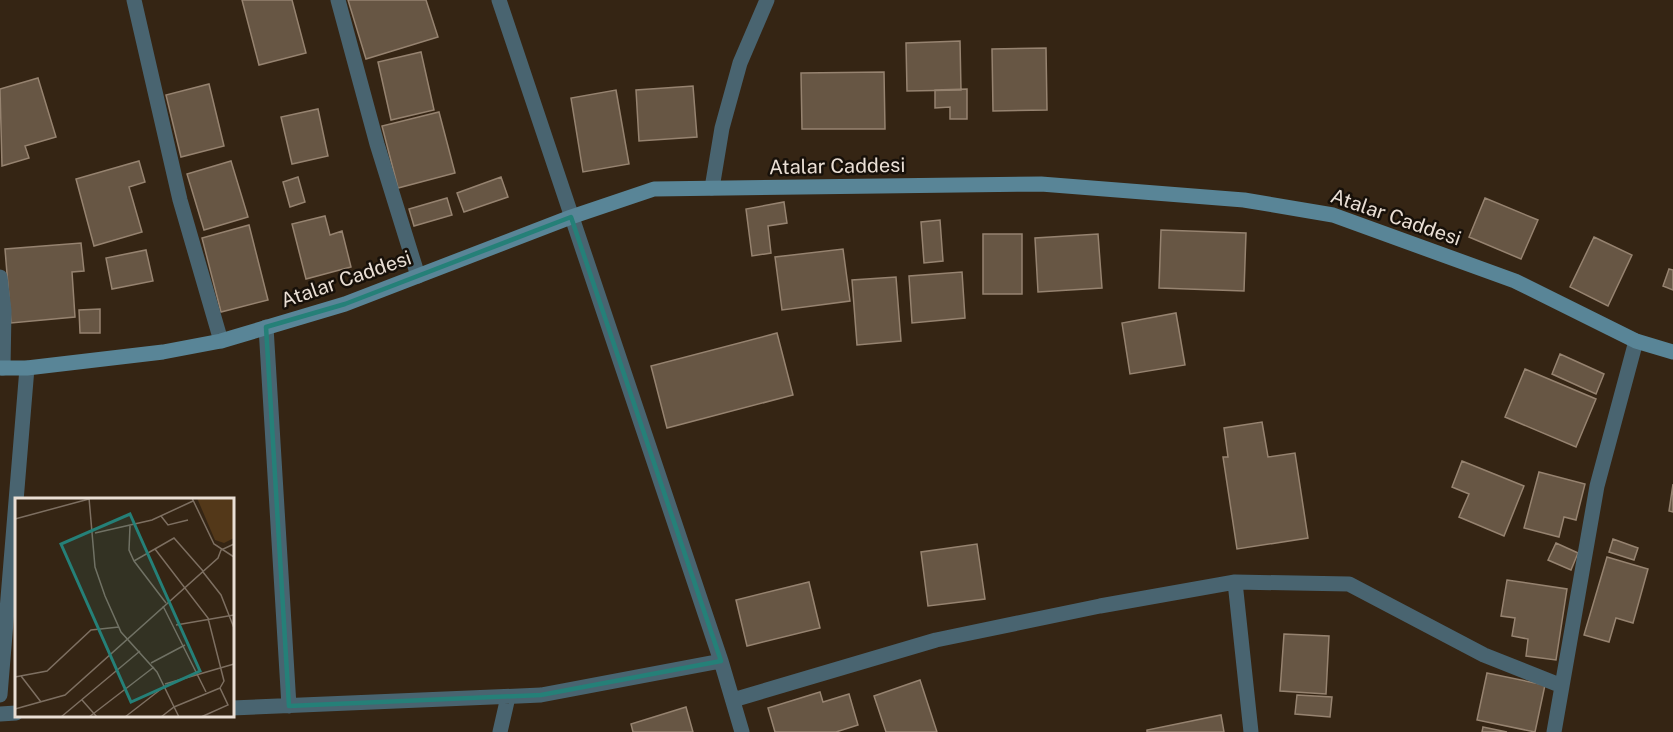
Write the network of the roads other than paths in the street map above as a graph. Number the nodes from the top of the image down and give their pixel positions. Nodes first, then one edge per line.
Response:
1 (134, 0) edge
2 (338, 0) edge
3 (498, 0) edge
4 (767, 0) edge
5 (712, 188) junction
6 (571, 217) junction
7 (418, 276) junction
8 (0, 278) edge
9 (266, 327) junction
10 (221, 341) junction
11 (1636, 341) junction
12 (1673, 352) edge
13 (2, 368) edge
14 (27, 368) junction
15 (16, 498) edge
16 (15, 513) edge
17 (1236, 582) junction
18 (721, 661) junction
19 (1562, 686) junction
20 (0, 695) edge
21 (508, 697) junction
22 (733, 700) junction
23 (288, 706) junction
24 (234, 708) edge
25 (15, 713) edge
26 (0, 714) edge
27 (500, 732) edge
28 (742, 732) edge
29 (1251, 732) edge
30 (1554, 732) edge

1 - 10 street
2 - 7 street
3 - 6 street
4 - 5 street
5 - 6 street, Atalar Caddesi
5 - 11 street, Atalar Caddesi
6 - 7 street, Atalar Caddesi
6 - 18 street
7 - 9 street, Atalar Caddesi
8 - 13 street
9 - 10 street, Atalar Caddesi
9 - 23 street
10 - 14 street, Atalar Caddesi
11 - 12 street, Atalar Caddesi
11 - 19 street
13 - 14 street, Atalar Caddesi
14 - 15 street
16 - 20 street
17 - 19 street
17 - 22 street
17 - 29 street
18 - 21 street
18 - 22 street
19 - 30 street
21 - 23 street
21 - 27 street
22 - 28 street
23 - 24 street
25 - 26 street

